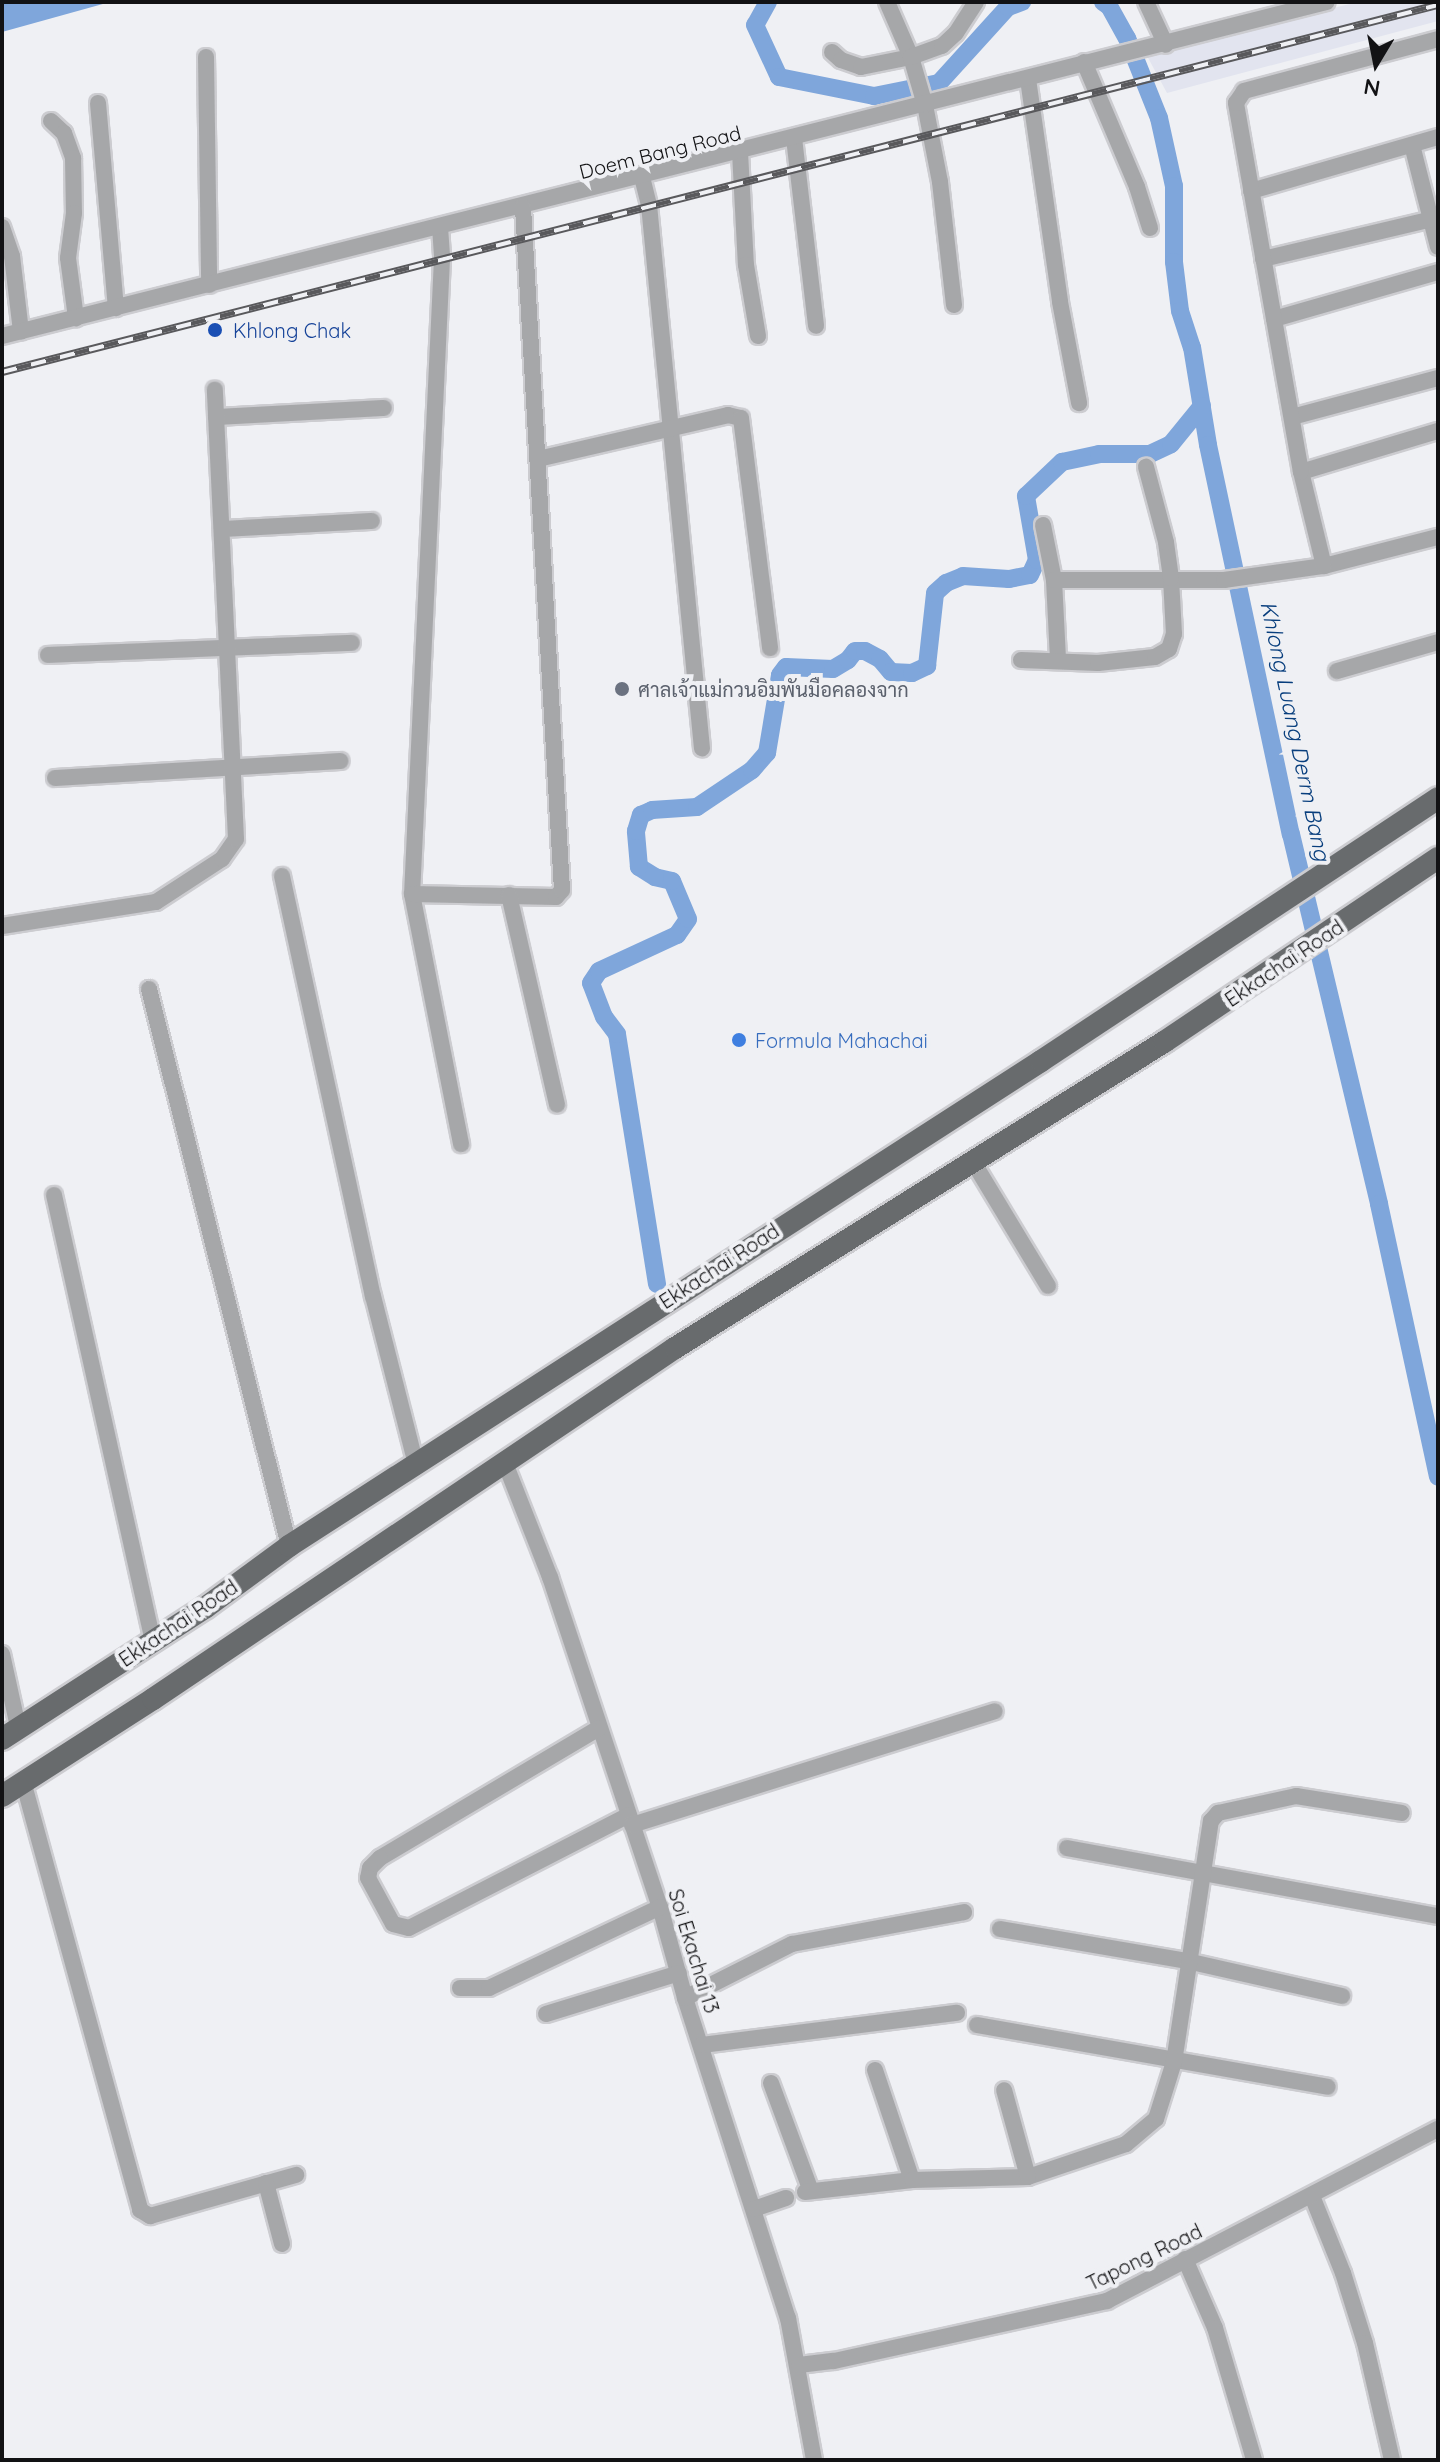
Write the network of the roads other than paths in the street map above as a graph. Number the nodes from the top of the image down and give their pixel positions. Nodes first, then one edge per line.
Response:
1 (887, 2) edge
2 (976, 2) edge
3 (1146, 2) edge
4 (1327, 2) edge
5 (1438, 39) edge
6 (1165, 45) junction
7 (832, 52) dead end
8 (206, 57) dead end
9 (911, 57) junction
10 (1084, 62) junction
11 (1028, 79) junction
12 (98, 103) dead end
13 (925, 104) junction
14 (51, 121) dead end
15 (1438, 137) edge
16 (794, 138) junction
17 (1412, 145) junction
18 (740, 152) junction
19 (642, 177) junction
20 (1251, 191) junction
21 (523, 207) junction
22 (1432, 219) junction
23 (2, 227) edge
24 (440, 227) junction
25 (1150, 228) dead end
26 (1438, 247) edge
27 (1263, 259) junction
28 (1438, 272) edge
29 (209, 285) junction
30 (954, 305) dead end
31 (116, 308) junction
32 (76, 318) junction
33 (1274, 319) junction
34 (816, 326) dead end
35 (21, 331) junction
36 (2, 336) edge
37 (758, 336) dead end
38 (1438, 378) edge
39 (215, 389) dead end
40 (1079, 403) dead end
41 (384, 408) dead end
42 (216, 417) junction
43 (1292, 417) junction
44 (669, 429) junction
45 (1438, 431) edge
46 (538, 459) junction
47 (1146, 467) dead end
48 (1301, 472) junction
49 (372, 521) dead end
50 (1043, 525) dead end
51 (222, 529) junction
52 (1438, 537) edge
53 (1324, 566) junction
54 (1171, 578) junction
55 (1054, 580) junction
56 (1438, 642) edge
57 (352, 643) dead end
58 (227, 648) junction
59 (770, 648) dead end
60 (48, 655) dead end
61 (1021, 660) dead end
62 (1058, 660) junction
63 (1337, 671) dead end
64 (702, 748) dead end
65 (340, 761) dead end
66 (233, 768) junction
67 (55, 778) dead end
68 (1438, 798) edge
69 (1438, 858) edge
70 (282, 876) dead end
71 (412, 894) junction
72 (509, 895) junction
73 (2, 926) edge
74 (149, 989) dead end
75 (557, 1105) dead end
76 (461, 1144) dead end
77 (972, 1160) junction
78 (54, 1195) dead end
79 (1048, 1286) dead end
80 (505, 1463) junction
81 (416, 1465) junction
82 (289, 1546) junction
83 (153, 1641) junction
84 (2, 1654) edge
85 (995, 1711) dead end
86 (599, 1728) junction
87 (10, 1733) edge
88 (23, 1781) junction
89 (2, 1796) edge
90 (1402, 1813) dead end
91 (630, 1820) junction
92 (1067, 1848) dead end
93 (1204, 1874) junction
94 (660, 1907) junction
95 (964, 1912) dead end
96 (1438, 1916) edge
97 (1000, 1929) dead end
98 (1187, 1961) junction
99 (679, 1973) junction
100 (460, 1988) dead end
101 (1342, 1996) dead end
102 (685, 1998) junction
103 (957, 2013) dead end
104 (546, 2014) dead end
105 (977, 2025) dead end
106 (702, 2045) junction
107 (1174, 2062) junction
108 (875, 2070) dead end
109 (771, 2083) dead end
110 (1328, 2087) dead end
111 (1004, 2090) dead end
112 (1437, 2134) edge
113 (296, 2175) dead end
114 (1028, 2177) junction
115 (912, 2180) junction
116 (266, 2183) junction
117 (1312, 2196) junction
118 (786, 2198) dead end
119 (754, 2209) junction
120 (282, 2244) dead end
121 (1185, 2259) junction
122 (799, 2365) junction
123 (814, 2460) edge
124 (1254, 2460) edge
125 (1392, 2460) edge

1 - 9 street
2 - 9 street
3 - 6 street
4 - 6 street, Doem Bang Road
5 - 20 street
6 - 10 street, Doem Bang Road
7 - 9 street
8 - 29 street
9 - 13 street
10 - 11 street, Doem Bang Road
10 - 25 street
11 - 13 street, Doem Bang Road
11 - 40 street
12 - 31 street
13 - 16 street, Doem Bang Road
13 - 30 street
14 - 32 street
15 - 17 street
16 - 18 street, Doem Bang Road
16 - 34 street
17 - 20 street
17 - 22 street
18 - 19 street, Doem Bang Road
18 - 37 street
19 - 21 street, Doem Bang Road
19 - 44 street
20 - 27 street
21 - 24 street, Doem Bang Road
21 - 46 street
22 - 26 street
22 - 27 street
23 - 35 street
24 - 29 street, Doem Bang Road
24 - 71 street
27 - 33 street
28 - 33 street
29 - 31 street, Doem Bang Road
31 - 32 street, Doem Bang Road
32 - 35 street, Doem Bang Road
33 - 43 street
35 - 36 street, Doem Bang Road
38 - 43 street
39 - 42 street
41 - 42 street
42 - 51 street
43 - 48 street
44 - 46 street
44 - 59 street
44 - 64 street
45 - 48 street
46 - 72 street
47 - 54 street
48 - 53 street
49 - 51 street
50 - 55 street
51 - 58 street
52 - 53 street
53 - 54 street
54 - 55 street
54 - 62 street
55 - 62 street
56 - 63 street
57 - 58 street
58 - 60 street
58 - 66 street
61 - 62 street
65 - 66 street
66 - 67 street
66 - 73 street
68 - 81 main road, Ekkachai Road
69 - 77 main road, Ekkachai Road
70 - 81 street
71 - 72 street
71 - 76 street
72 - 75 street
74 - 82 street
77 - 79 street
77 - 80 main road, Ekkachai Road
78 - 83 street
80 - 86 street, Soi Ekachai 13
80 - 88 main road, Ekkachai Road
81 - 82 main road, Ekkachai Road
82 - 83 main road, Ekkachai Road
83 - 87 main road, Ekkachai Road
84 - 87 street
85 - 91 street
86 - 91 street, Soi Ekachai 13
86 - 91 street
88 - 89 main road, Ekkachai Road
88 - 116 street
90 - 93 street
91 - 94 street, Soi Ekachai 13
92 - 93 street
93 - 96 street
93 - 98 street
94 - 99 street, Soi Ekachai 13
94 - 100 street
95 - 102 street
97 - 98 street
98 - 101 street
98 - 107 street
99 - 102 street, Soi Ekachai 13
99 - 104 street
102 - 106 street, Soi Ekachai 13
103 - 106 street
105 - 107 street
106 - 119 street, Soi Ekachai 13
107 - 110 street
107 - 114 street
108 - 115 street
109 - 115 street
111 - 114 street
112 - 117 street, Tapong Road
113 - 116 street
114 - 115 street
116 - 120 street
117 - 121 street, Tapong Road
117 - 125 street
118 - 119 street
119 - 122 street, Soi Ekachai 13
121 - 122 street, Tapong Road
121 - 124 street
122 - 123 street, Soi Ekachai 13

